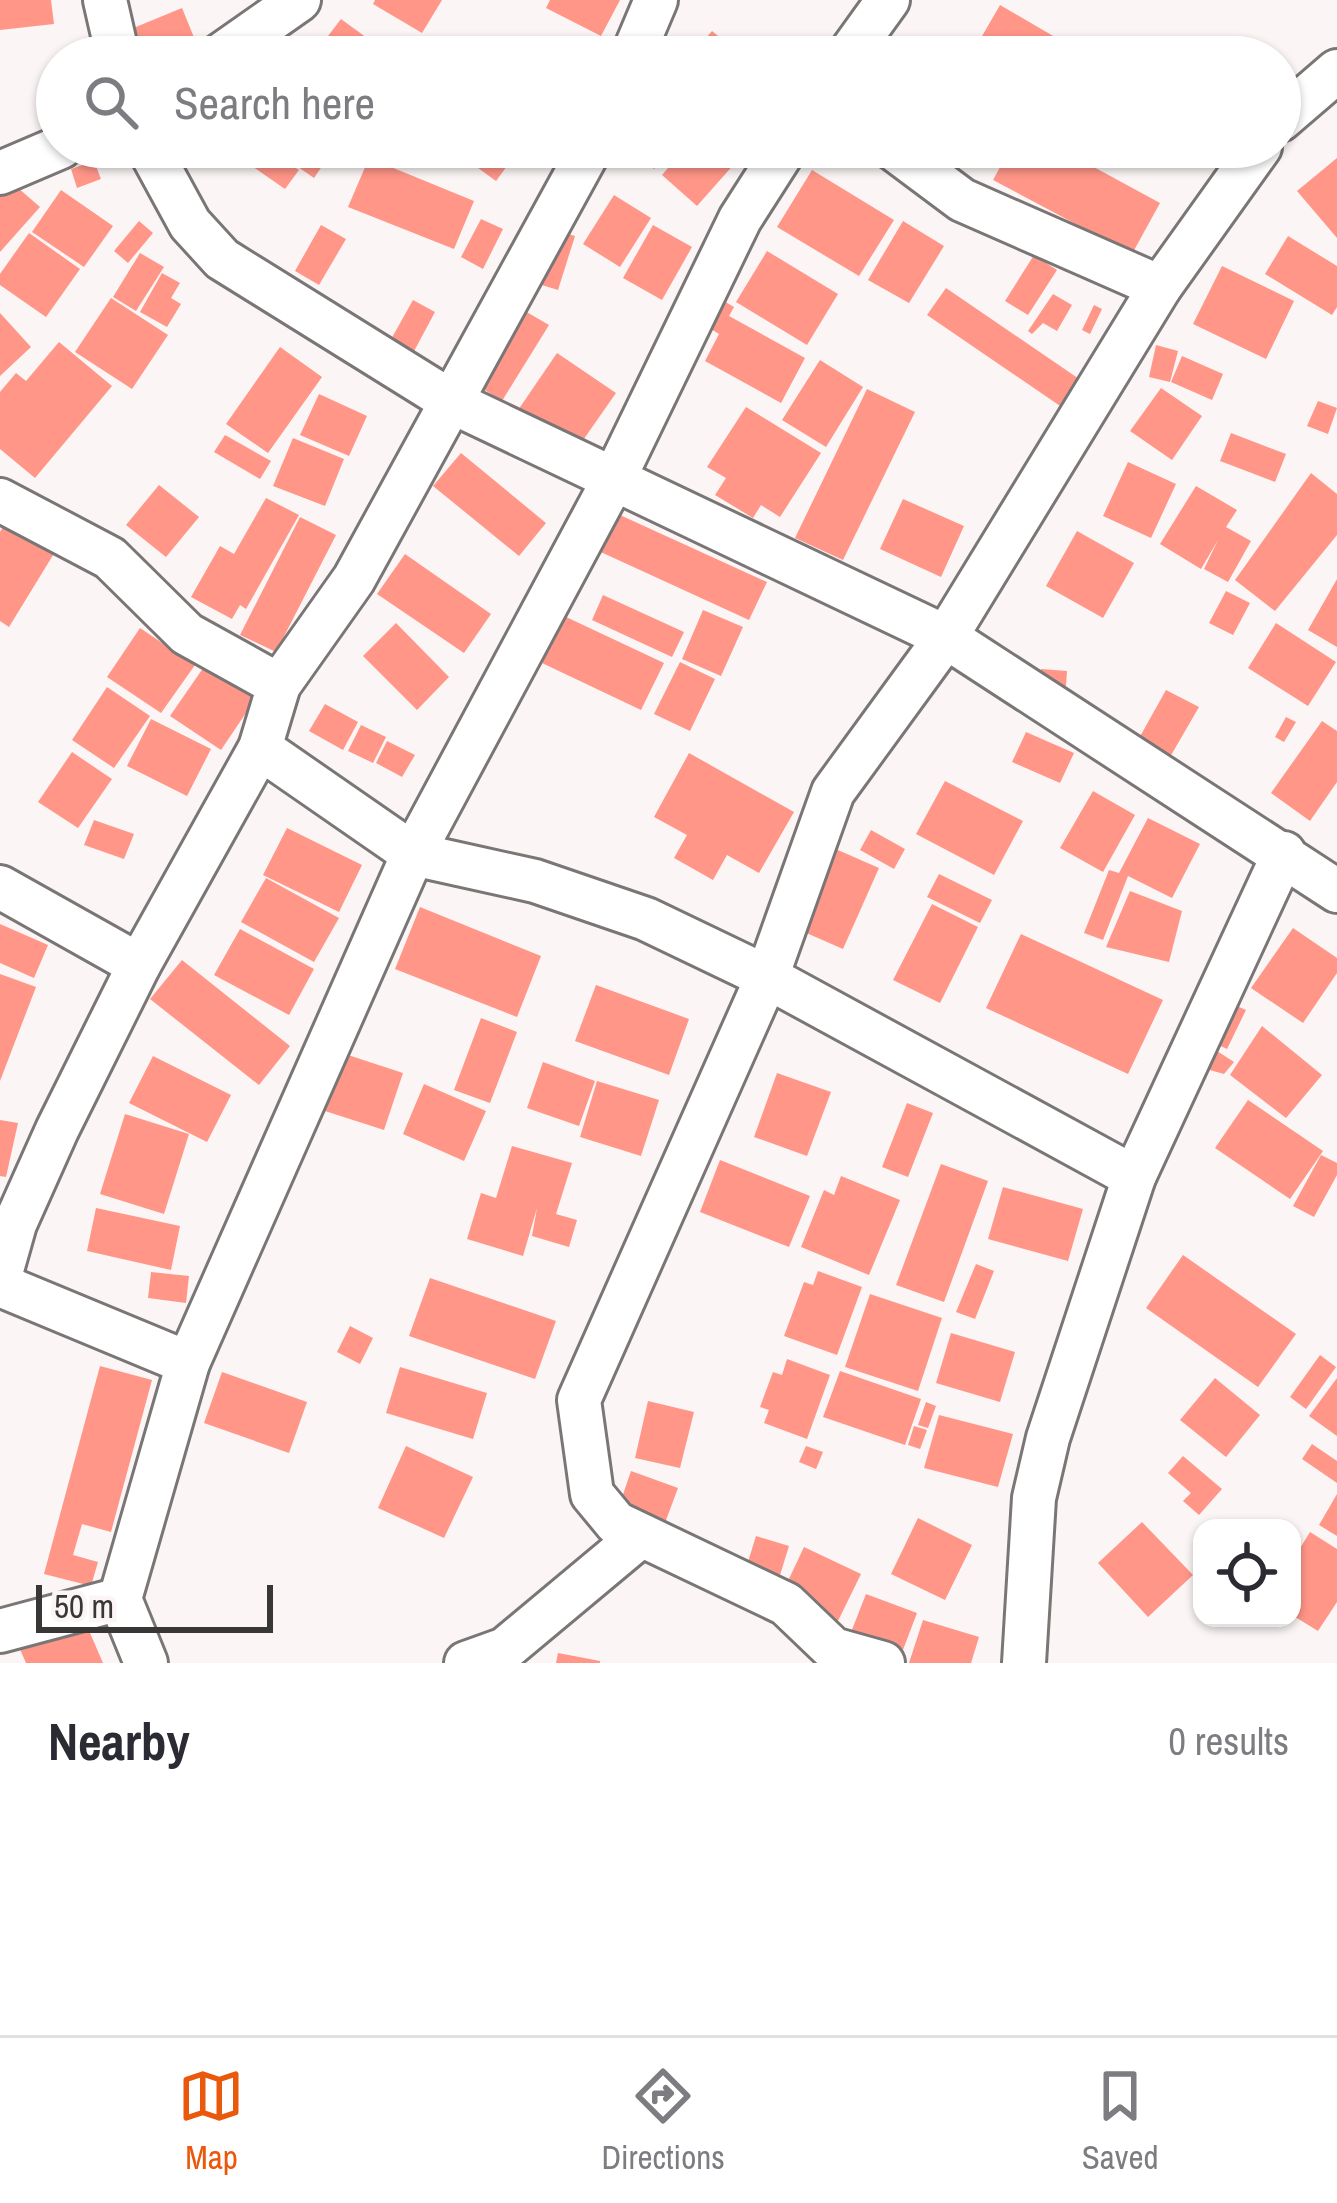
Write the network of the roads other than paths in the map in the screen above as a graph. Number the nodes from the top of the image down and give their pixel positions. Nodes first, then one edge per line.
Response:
1 (105, 0) edge
2 (299, 0) edge
3 (656, 0) edge
4 (887, 0) edge
5 (113, 36) edge
6 (248, 36) edge
7 (641, 36) edge
8 (862, 36) edge
9 (1337, 71) edge
10 (1301, 102) edge
11 (36, 158) edge
12 (159, 168) edge
13 (580, 168) edge
14 (773, 168) edge
15 (919, 168) edge
16 (1245, 168) edge
17 (0, 173) edge
18 (1160, 287) junction
19 (452, 402) junction
20 (615, 477) junction
21 (0, 500) edge
22 (946, 637) junction
23 (279, 685) junction
24 (260, 748) junction
25 (1284, 853) junction
26 (412, 854) junction
27 (0, 886) edge
28 (1337, 891) edge
29 (139, 965) junction
30 (767, 977) junction
31 (1134, 1177) junction
32 (0, 1281) edge
33 (188, 1363) junction
34 (638, 1538) junction
35 (120, 1599) junction
36 (0, 1630) edge
37 (146, 1663) edge
38 (466, 1663) edge
39 (883, 1663) edge
40 (1024, 1663) edge

1 - 5 street
2 - 6 street
3 - 7 street
4 - 8 street
9 - 10 street
11 - 17 street
12 - 19 street
13 - 19 street
14 - 20 street
15 - 18 street
16 - 18 street
18 - 22 street
19 - 20 street
19 - 23 street
20 - 22 street
20 - 26 street
21 - 23 street
22 - 25 street
22 - 30 street
23 - 24 street
24 - 26 street
24 - 29 street
25 - 28 street
25 - 31 street
26 - 30 street
26 - 33 street
27 - 29 street
29 - 32 street
30 - 31 street
30 - 34 street
31 - 40 street
32 - 33 street
33 - 35 street
34 - 38 street
34 - 39 street
35 - 36 street
35 - 37 street

